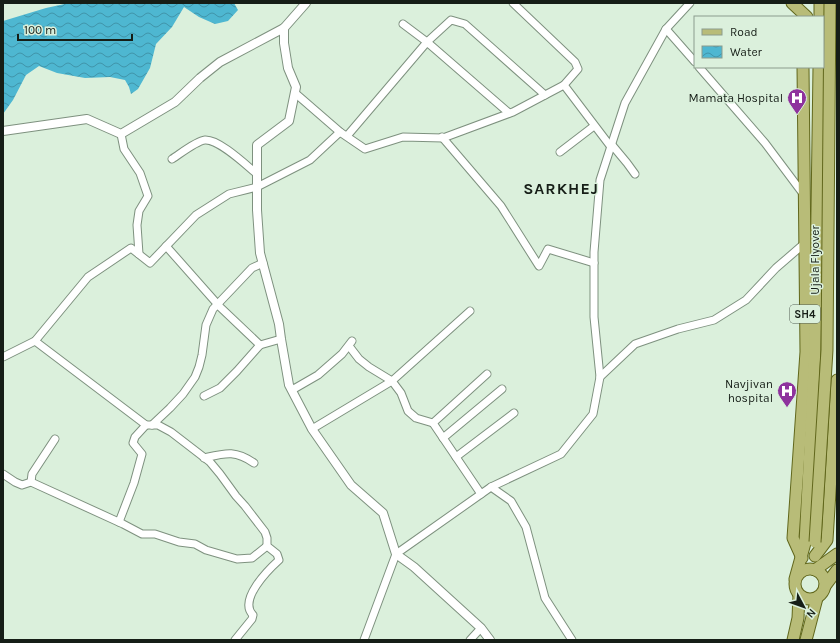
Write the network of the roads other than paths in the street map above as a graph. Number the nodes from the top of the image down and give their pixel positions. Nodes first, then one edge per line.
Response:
1 (306, 3) edge
2 (513, 3) edge
3 (690, 3) edge
4 (792, 3) edge
5 (820, 3) edge
6 (830, 3) edge
7 (804, 15) edge
8 (820, 16) edge
9 (403, 24) dead end
10 (284, 28) junction
11 (666, 29) junction
12 (824, 33) edge
13 (427, 42) junction
14 (837, 45) edge
15 (694, 61) edge
16 (700, 68) edge
17 (803, 68) edge
18 (819, 68) edge
19 (564, 85) junction
20 (295, 93) junction
21 (545, 95) junction
22 (509, 113) junction
23 (594, 126) junction
24 (3, 131) edge
25 (340, 132) junction
26 (121, 134) junction
27 (347, 136) junction
28 (442, 138) junction
29 (611, 146) junction
30 (560, 152) dead end
31 (172, 159) dead end
32 (257, 174) junction
33 (636, 174) dead end
34 (257, 187) junction
35 (804, 196) junction
36 (805, 243) junction
37 (166, 246) junction
38 (139, 254) junction
39 (263, 263) junction
40 (594, 263) junction
41 (217, 304) junction
42 (470, 310) dead end
43 (281, 339) junction
44 (35, 341) junction
45 (260, 345) junction
46 (3, 357) edge
47 (487, 374) dead end
48 (600, 376) junction
49 (837, 380) edge
50 (392, 381) junction
51 (502, 389) dead end
52 (292, 390) junction
53 (204, 396) dead end
54 (514, 413) dead end
55 (433, 423) junction
56 (149, 425) junction
57 (312, 430) junction
58 (443, 438) junction
59 (55, 439) dead end
60 (456, 457) junction
61 (204, 458) junction
62 (254, 463) dead end
63 (3, 474) edge
64 (31, 482) junction
65 (491, 487) junction
66 (481, 494) junction
67 (119, 522) junction
68 (810, 543) junction
69 (267, 546) junction
70 (396, 554) junction
71 (837, 554) edge
72 (815, 556) junction
73 (802, 558) junction
74 (815, 570) junction
75 (837, 570) edge
76 (795, 579) junction
77 (825, 586) junction
78 (799, 595) junction
79 (818, 598) junction
80 (481, 628) junction
81 (235, 640) edge
82 (364, 640) edge
83 (470, 640) edge
84 (490, 640) edge
85 (572, 640) edge
86 (794, 640) edge
87 (806, 640) edge

1 - 10 street
2 - 19 street
3 - 11 street
4 - 7 main road
5 - 8 main road
6 - 68 main road, Ujala Flyover, bridge
9 - 13 street
10 - 20 street
10 - 26 street
11 - 15 street
11 - 29 street
12 - 14 main road
13 - 21 street
13 - 22 street
13 - 27 street
16 - 35 street
17 - 35 main road, SH4
18 - 68 main road, Ujala Flyover
19 - 21 street
19 - 23 street
20 - 25 street
20 - 32 street
21 - 22 street
22 - 28 street
23 - 29 street
23 - 30 street
24 - 26 street
25 - 27 street
25 - 34 street
26 - 38 street
27 - 28 street
28 - 40 street
29 - 33 street
29 - 40 street
31 - 32 street
32 - 34 street
34 - 37 street
34 - 39 street
35 - 36 main road, SH4
36 - 48 street
36 - 73 main road, SH4
37 - 38 street
37 - 41 street
38 - 44 street
39 - 41 street
39 - 43 street
40 - 48 street
41 - 45 street
41 - 56 street
42 - 50 street
43 - 45 street
43 - 52 street
44 - 46 street
44 - 56 street
45 - 53 street
47 - 55 street
48 - 65 street
49 - 72 main road
50 - 52 street
50 - 55 street
50 - 57 street
51 - 58 street
52 - 57 street
54 - 60 street
55 - 58 street
56 - 61 street
56 - 67 street
57 - 70 street
58 - 60 street
59 - 64 street
60 - 66 street
61 - 62 street
61 - 69 street
63 - 64 street
64 - 67 street
65 - 66 street
65 - 85 street
66 - 70 street
67 - 69 street
68 - 72 main road
68 - 73 main road
69 - 81 street
70 - 80 street
70 - 82 street
71 - 74 main road
72 - 74 main road
73 - 76 main road
74 - 76 main road
74 - 77 main road
75 - 77 main road
76 - 78 main road
77 - 79 main road
78 - 79 main road
78 - 86 main road
79 - 87 main road
80 - 83 street
80 - 84 street

